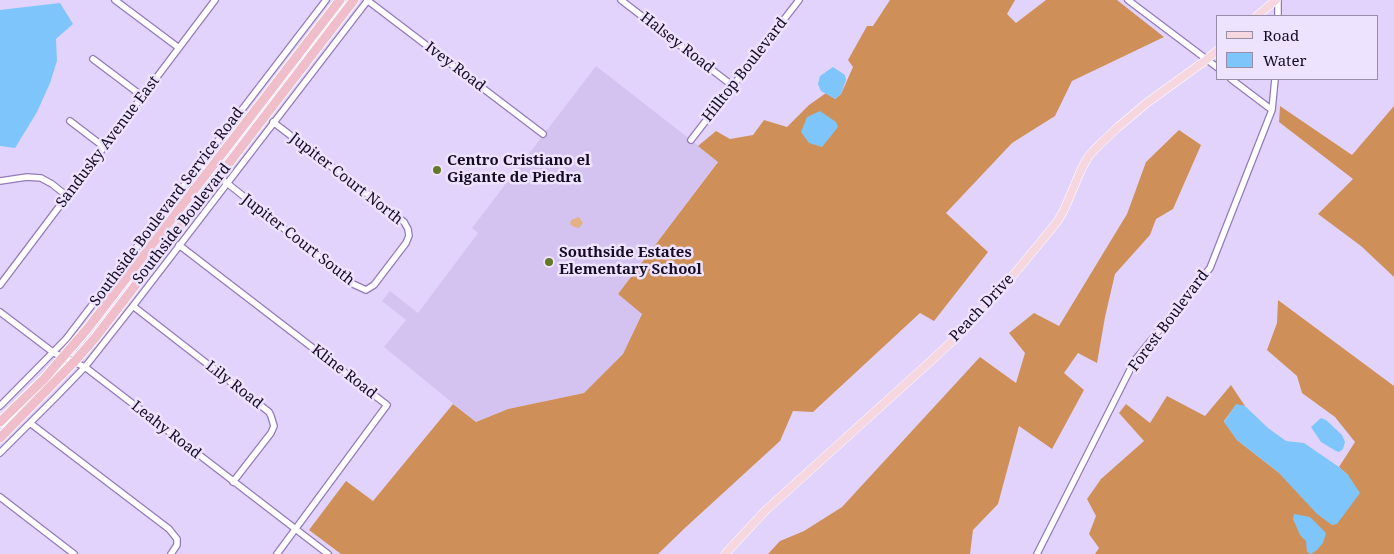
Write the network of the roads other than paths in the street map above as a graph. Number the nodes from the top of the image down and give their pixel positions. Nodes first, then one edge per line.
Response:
1 (115, 0) edge
2 (215, 0) edge
3 (326, 0) edge
4 (340, 0) edge
5 (354, 0) edge
6 (367, 0) edge
7 (621, 0) edge
8 (799, 0) edge
9 (1128, 0) edge
10 (1277, 0) edge
11 (1259, 15) edge
12 (1278, 15) edge
13 (178, 48) junction
14 (1216, 52) edge
15 (93, 59) dead end
16 (1206, 60) junction
17 (1216, 67) edge
18 (1232, 80) edge
19 (1275, 80) edge
20 (733, 86) junction
21 (142, 96) junction
22 (1272, 110) junction
23 (70, 121) dead end
24 (274, 122) junction
25 (543, 134) dead end
26 (691, 140) dead end
27 (104, 147) junction
28 (200, 165) junction
29 (208, 171) junction
30 (218, 178) junction
31 (0, 181) edge
32 (227, 183) junction
33 (67, 196) junction
34 (179, 245) junction
35 (390, 265) joint
36 (0, 285) edge
37 (133, 306) junction
38 (0, 312) edge
39 (54, 353) junction
40 (64, 357) junction
41 (74, 362) junction
42 (85, 367) junction
43 (0, 406) edge
44 (0, 422) edge
45 (30, 423) junction
46 (0, 438) edge
47 (0, 453) edge
48 (233, 482) junction
49 (0, 497) edge
50 (296, 530) junction
51 (74, 554) edge
52 (171, 554) edge
53 (277, 554) edge
54 (328, 554) edge
55 (726, 554) edge
56 (1036, 554) edge

1 - 13 street
2 - 13 street, Sandusky Avenue East
3 - 28 street, Southside Boulevard Service Road
4 - 29 highway, Southside Boulevard
5 - 30 highway, Southside Boulevard
6 - 24 street
6 - 25 street, Ivey Road
7 - 20 street, Halsey Road
8 - 20 street, Hilltop Boulevard
9 - 16 street
10 - 11 main road
10 - 12 street
13 - 21 street, Sandusky Avenue East
14 - 16 main road, Peach Drive
15 - 21 street
16 - 17 street
16 - 55 main road, Peach Drive
18 - 22 street
19 - 22 street, Forest Boulevard
20 - 26 street, Hilltop Boulevard
21 - 27 street, Sandusky Avenue East
22 - 56 street, Forest Boulevard
23 - 27 street
24 - 32 street
24 - 35 street, Jupiter Court North
27 - 33 street, Sandusky Avenue East
28 - 29 street, Jupiter Court South
28 - 39 street, Southside Boulevard Service Road
29 - 30 street, Jupiter Court South
29 - 40 highway, Southside Boulevard
30 - 32 street, Jupiter Court South
30 - 41 highway, Southside Boulevard
31 - 33 street
32 - 34 street
32 - 35 street, Jupiter Court South
33 - 36 street, Sandusky Avenue East
34 - 37 street
34 - 50 street, Kline Road
37 - 42 street
37 - 48 street, Lily Road
38 - 39 street, Leahy Road
39 - 40 street, Leahy Road
39 - 43 street, Southside Boulevard Service Road
40 - 41 street, Leahy Road
40 - 44 highway, Southside Boulevard
41 - 42 street, Leahy Road
41 - 46 highway, Southside Boulevard
42 - 45 street
42 - 48 street, Leahy Road
45 - 47 street
45 - 52 street
48 - 50 street, Leahy Road
49 - 51 street
50 - 53 street, Kline Road
50 - 54 street, Leahy Road

